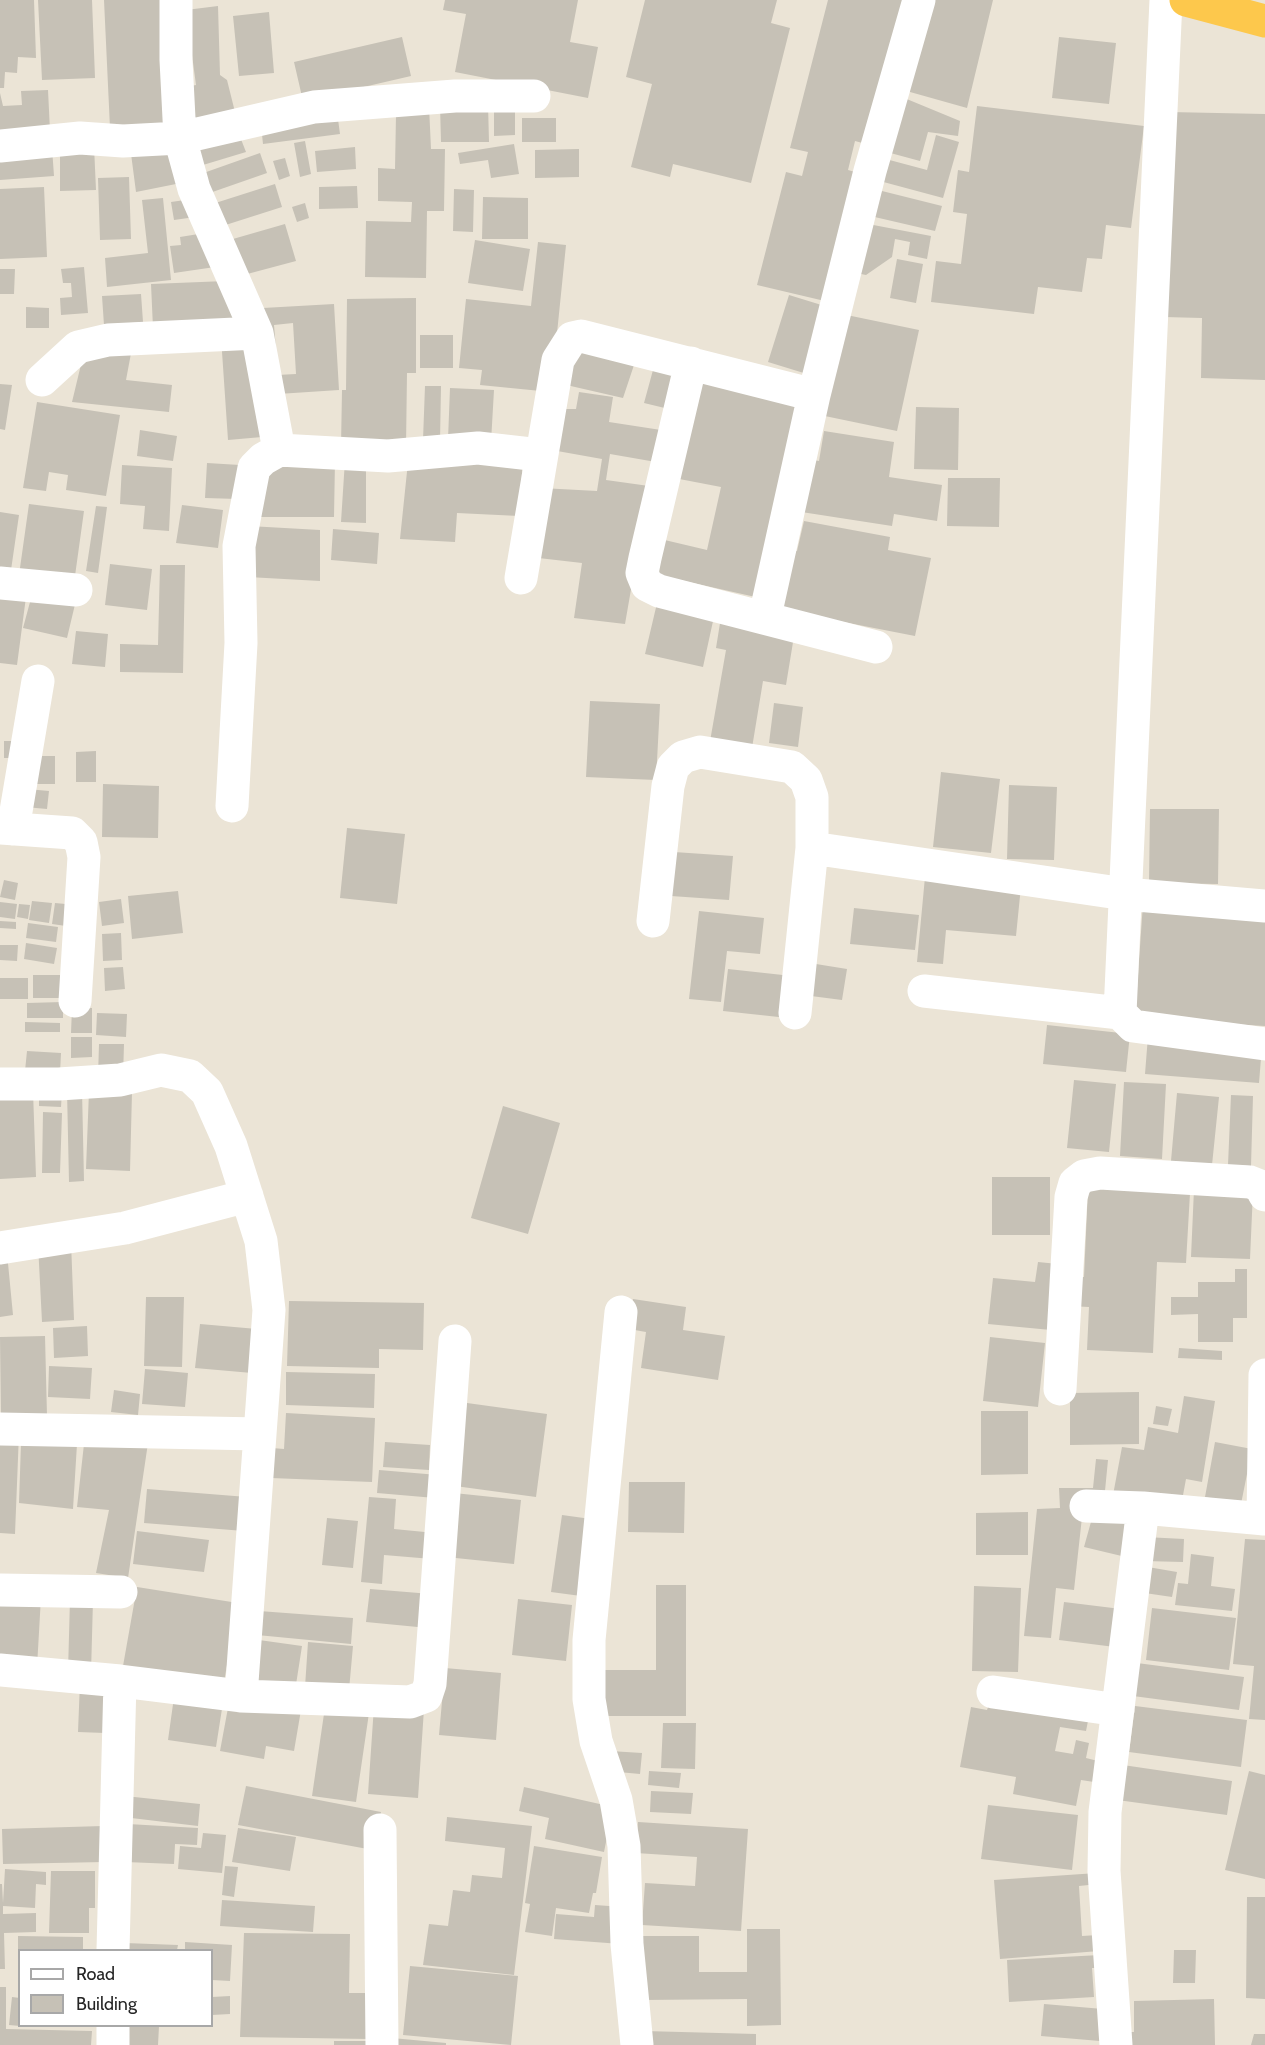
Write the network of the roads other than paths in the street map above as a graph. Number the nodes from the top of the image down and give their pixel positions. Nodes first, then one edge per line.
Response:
1 (176, 0) edge
2 (918, 0) edge
3 (1166, 0) edge
4 (1186, 0) edge
5 (1265, 21) edge
6 (534, 96) dead end
7 (180, 138) junction
8 (0, 146) edge
9 (257, 333) junction
10 (691, 363) junction
11 (42, 380) dead end
12 (814, 395) junction
13 (279, 450) junction
14 (540, 455) junction
15 (521, 578) dead end
16 (0, 583) edge
17 (76, 590) dead end
18 (765, 616) junction
19 (876, 646) dead end
20 (38, 681) dead end
21 (232, 806) dead end
22 (7, 828) edge
23 (812, 848) junction
24 (1125, 894) junction
25 (1265, 906) edge
26 (653, 921) dead end
27 (924, 991) dead end
28 (75, 1001) dead end
29 (795, 1013) dead end
30 (1120, 1013) junction
31 (1265, 1044) edge
32 (0, 1084) edge
33 (1265, 1195) edge
34 (247, 1196) junction
35 (0, 1248) edge
36 (621, 1312) dead end
37 (455, 1341) dead end
38 (1265, 1375) edge
39 (1060, 1389) dead end
40 (0, 1429) edge
41 (260, 1434) junction
42 (1086, 1506) dead end
43 (1143, 1508) junction
44 (1264, 1519) edge
45 (0, 1590) edge
46 (121, 1592) dead end
47 (0, 1670) edge
48 (120, 1681) junction
49 (993, 1692) dead end
50 (241, 1696) junction
51 (1119, 1710) junction
52 (380, 1830) dead end
53 (113, 1949) edge
54 (113, 2027) edge
55 (113, 2045) edge
56 (382, 2045) edge
57 (636, 2045) edge
58 (1116, 2045) edge

1 - 7 street
2 - 12 street
3 - 24 street
4 - 5 highway
6 - 7 street
7 - 8 street
7 - 9 street
9 - 11 street
9 - 13 street
10 - 12 street
10 - 14 street
10 - 18 street
12 - 18 street
13 - 14 street
13 - 21 street
14 - 15 street
16 - 17 street
18 - 19 street
20 - 22 street
22 - 28 street
23 - 24 street
23 - 26 street
23 - 29 street
24 - 25 street
24 - 30 street
27 - 30 street
30 - 31 street
32 - 34 street
33 - 39 street
34 - 35 street
34 - 41 street
36 - 57 street
37 - 50 street
38 - 44 street
40 - 41 street
41 - 50 street
42 - 43 street
43 - 44 street
43 - 51 street
45 - 46 street
47 - 48 street
48 - 50 street
48 - 53 street
49 - 51 street
51 - 58 street
52 - 56 street
54 - 55 street

